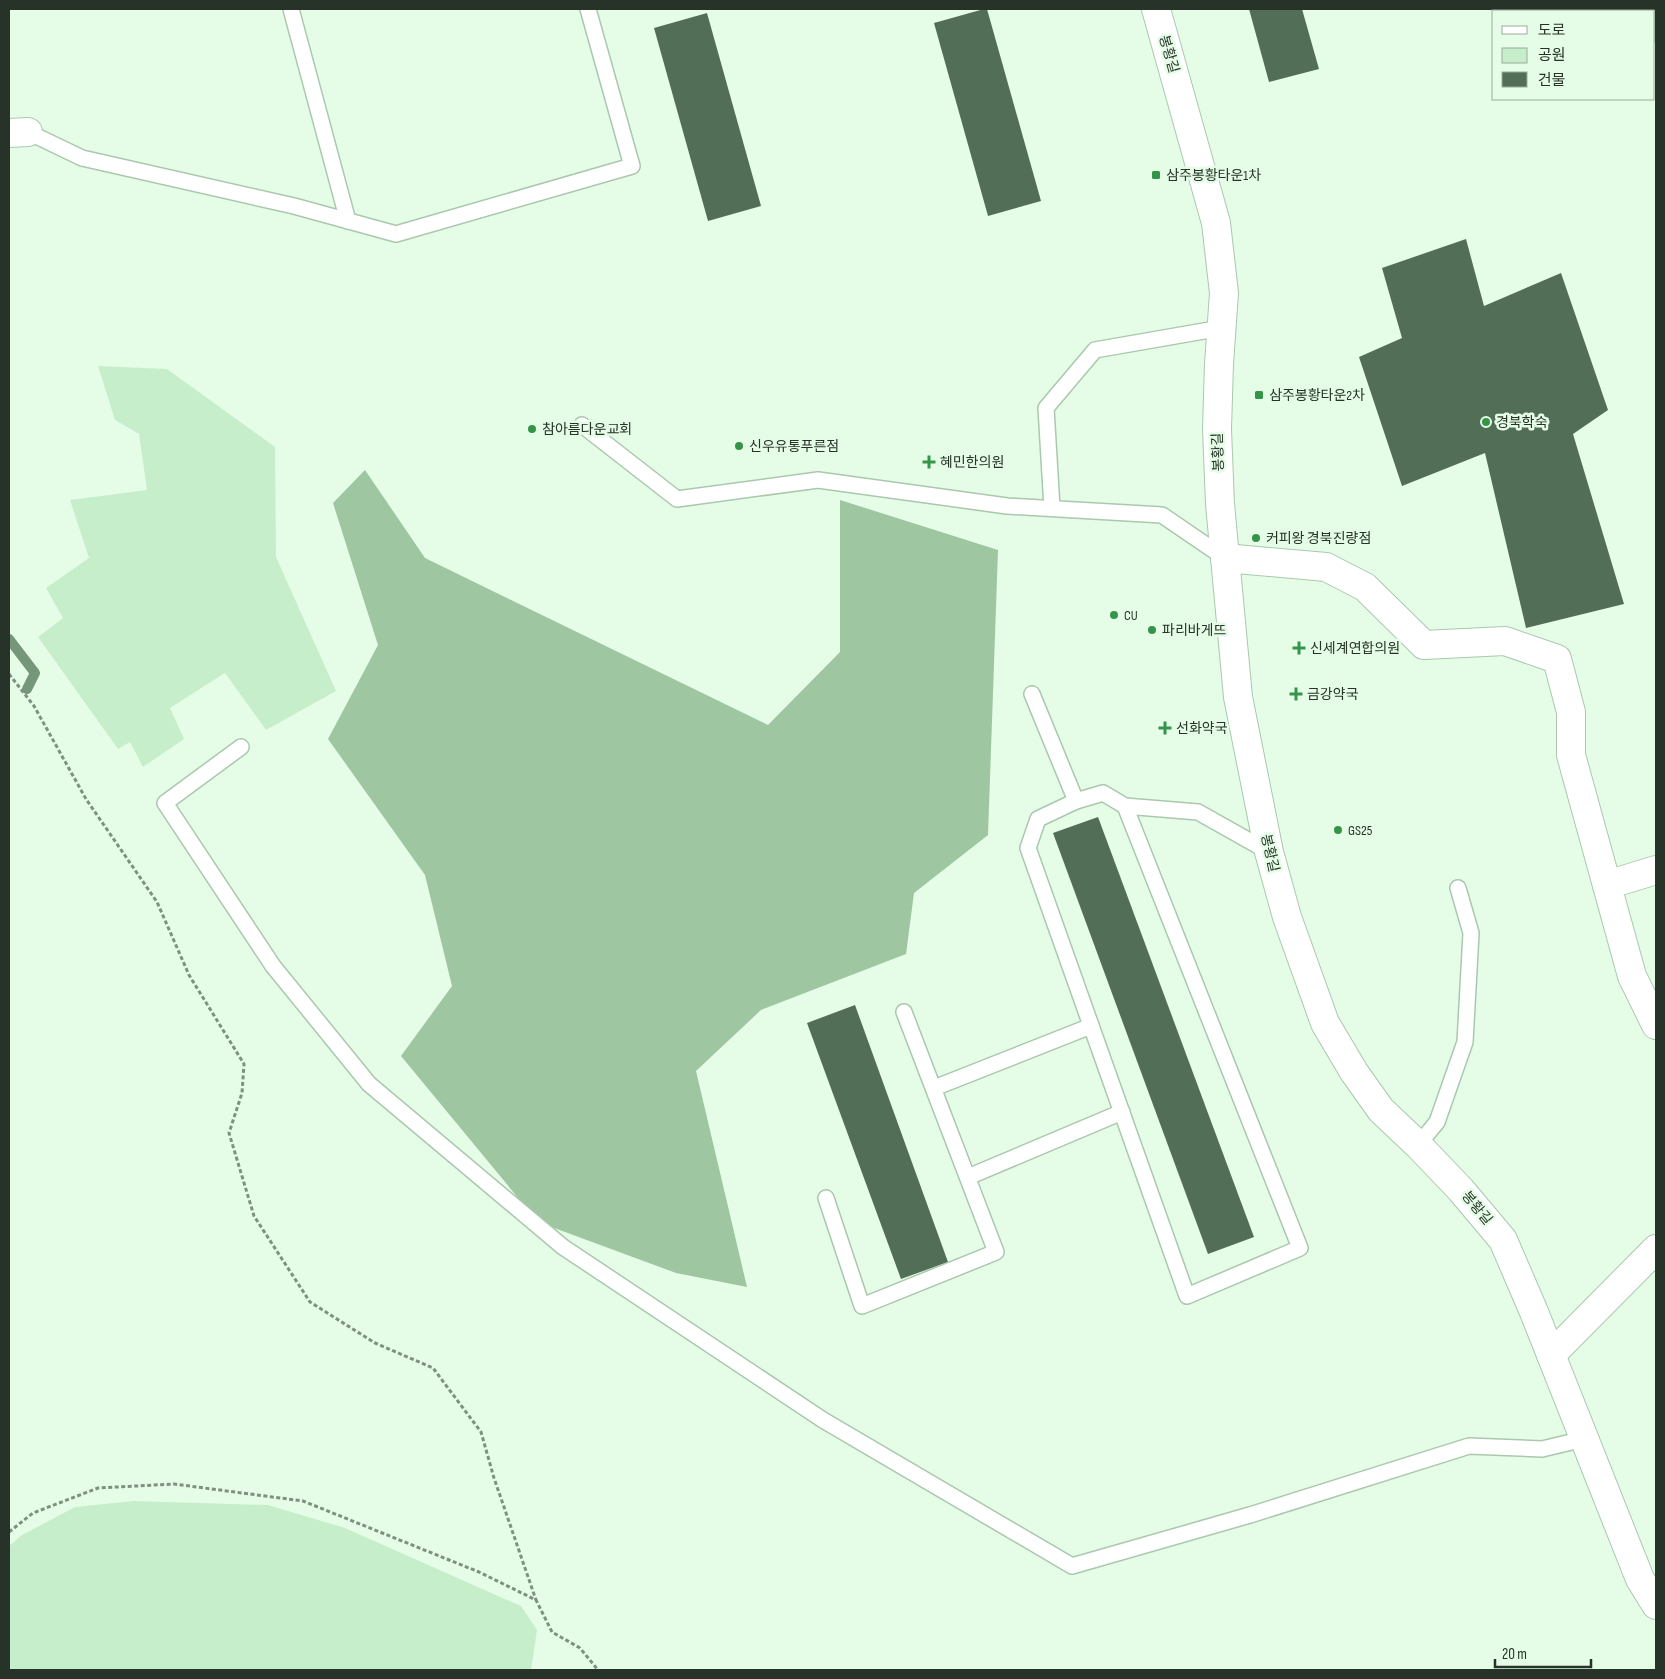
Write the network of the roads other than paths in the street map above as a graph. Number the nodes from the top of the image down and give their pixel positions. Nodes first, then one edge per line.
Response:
1 (291, 9) edge
2 (588, 9) edge
3 (1156, 9) edge
4 (19, 132) edge
5 (348, 221) junction
6 (1222, 328) junction
7 (582, 424) dead end
8 (1052, 508) junction
9 (1225, 558) junction
10 (1032, 694) dead end
11 (241, 747) dead end
12 (1076, 801) junction
13 (1125, 806) junction
14 (1269, 852) junction
15 (1656, 870) edge
16 (1607, 885) junction
17 (1458, 888) dead end
18 (904, 1012) dead end
19 (1656, 1025) edge
20 (1091, 1026) junction
21 (934, 1088) junction
22 (1122, 1112) junction
23 (1418, 1145) junction
24 (968, 1177) junction
25 (826, 1198) dead end
26 (1656, 1249) edge
27 (1551, 1355) junction
28 (1584, 1439) junction
29 (1656, 1605) edge

1 - 5 lane
2 - 5 lane
3 - 6 street, 봉황길
4 - 5 lane
6 - 8 lane
6 - 9 street, 봉황길
7 - 8 lane
8 - 9 lane
9 - 14 street, 봉황길
9 - 16 street
10 - 12 lane
11 - 28 lane
12 - 13 lane
12 - 20 lane
13 - 14 lane
13 - 22 lane
14 - 23 street, 봉황길
15 - 16 street
16 - 19 street
17 - 23 lane
18 - 21 lane
20 - 21 lane
20 - 22 lane
21 - 24 lane
22 - 24 lane
23 - 27 street, 봉황길
24 - 25 lane
26 - 27 street
27 - 28 street, 봉황길
28 - 29 street, 봉황길

